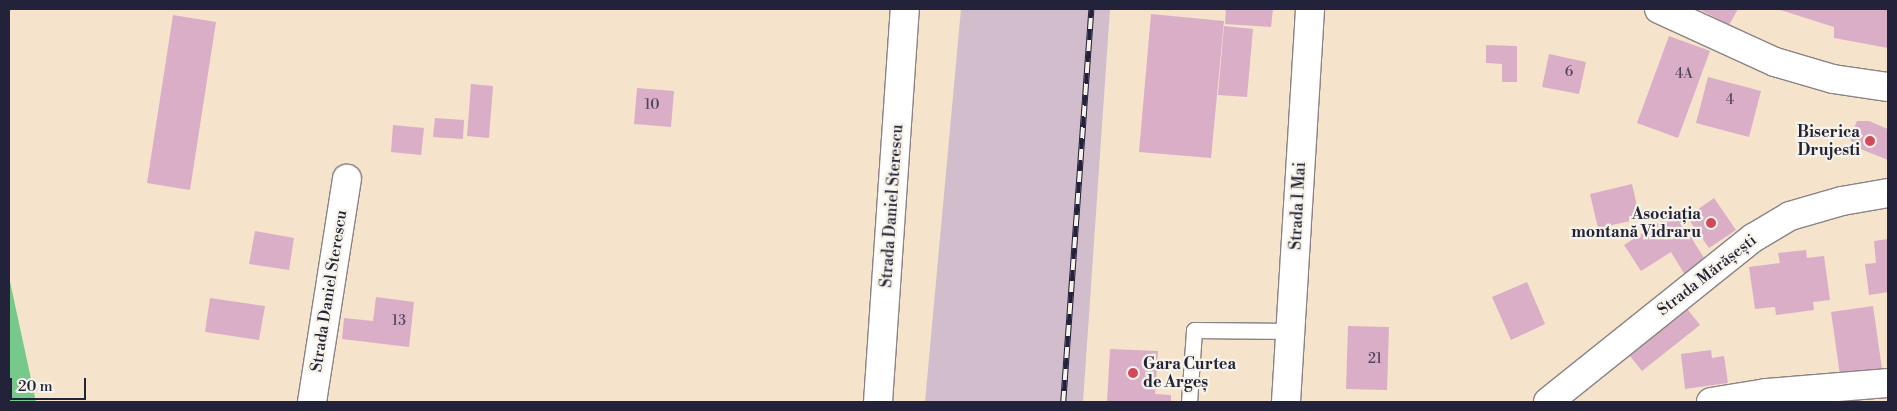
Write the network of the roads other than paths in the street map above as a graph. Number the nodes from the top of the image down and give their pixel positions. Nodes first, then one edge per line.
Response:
1 (905, 9) edge
2 (1310, 9) edge
3 (1659, 9) edge
4 (1888, 87) edge
5 (347, 180) dead end
6 (1888, 193) edge
7 (1290, 331) junction
8 (1888, 383) edge
9 (312, 402) edge
10 (878, 402) edge
11 (1188, 402) edge
12 (1286, 402) edge
13 (1548, 402) edge
14 (1711, 402) edge

1 - 10 street, Strada Daniel Sterescu
2 - 7 street, Strada 1 Mai
3 - 4 street
5 - 9 street, Strada Daniel Sterescu
6 - 13 street, Strada Mărășești
7 - 11 lane
7 - 12 street, Strada 1 Mai
8 - 14 street

